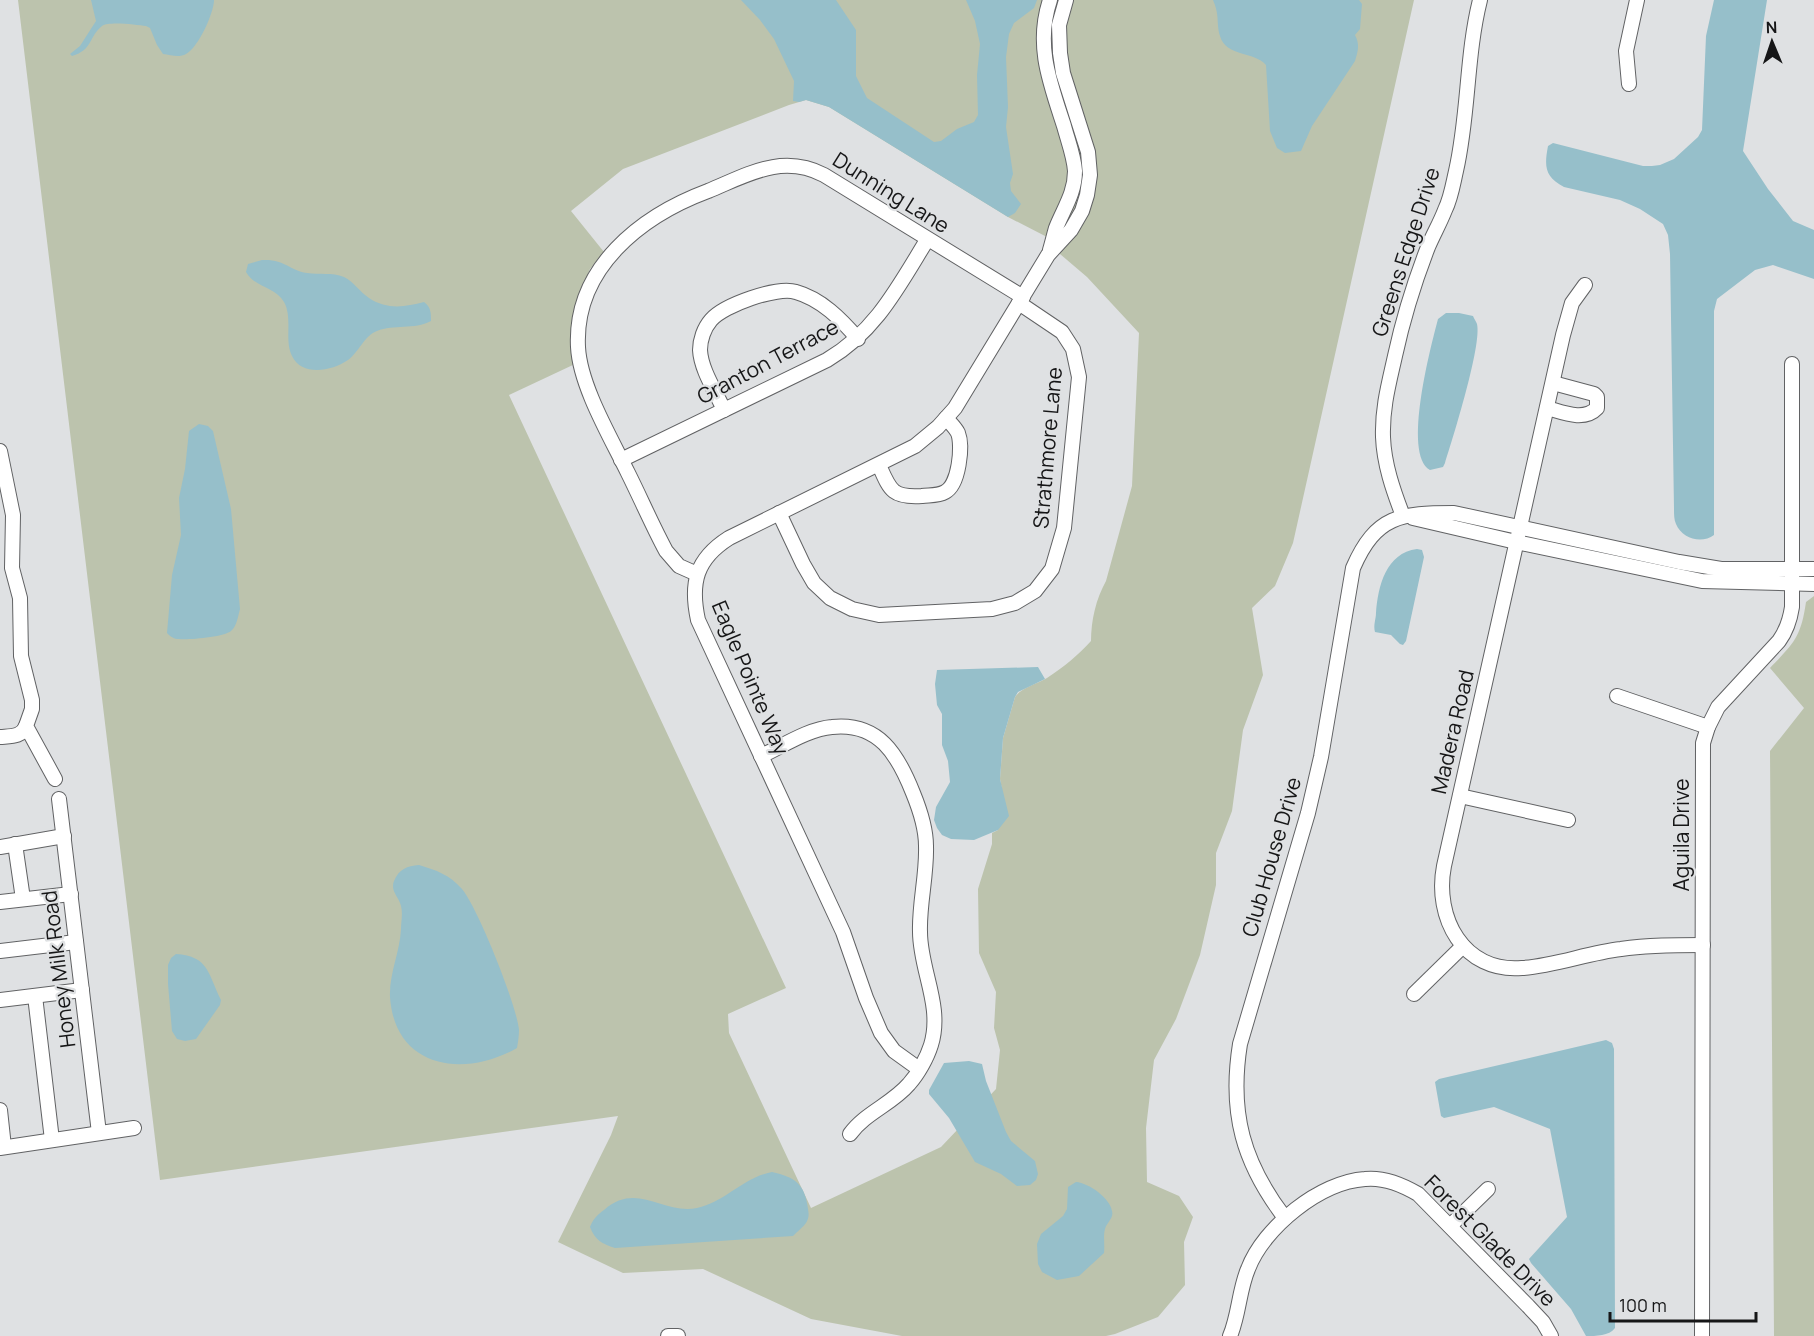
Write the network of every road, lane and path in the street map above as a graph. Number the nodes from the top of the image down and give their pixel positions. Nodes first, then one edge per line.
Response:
1 (1050, 0) edge
2 (1066, 0) edge
3 (1480, 0) edge
4 (1637, 0) edge
5 (1629, 84) dead end
6 (927, 240) junction
7 (1048, 255) junction
8 (1585, 285) dead end
9 (1021, 300) junction
10 (858, 339) junction
11 (1792, 364) dead end
12 (1553, 383) junction
13 (1547, 408) junction
14 (724, 410) junction
15 (946, 418) junction
16 (0, 451) edge
17 (621, 460) junction
18 (879, 465) junction
19 (779, 513) junction
20 (1403, 516) junction
21 (1519, 528) junction
22 (1516, 542) junction
23 (6, 569) edge
24 (1791, 569) junction
25 (1814, 569) edge
26 (697, 574) junction
27 (1792, 584) junction
28 (1814, 584) edge
29 (1617, 696) dead end
30 (26, 726) junction
31 (1707, 727) junction
32 (0, 737) edge
33 (761, 756) junction
34 (55, 779) dead end
35 (1460, 796) junction
36 (59, 799) dead end
37 (1568, 820) dead end
38 (64, 836) junction
39 (15, 844) junction
40 (0, 847) edge
41 (71, 894) junction
42 (23, 899) junction
43 (0, 902) edge
44 (76, 942) junction
45 (1703, 945) junction
46 (1463, 946) junction
47 (0, 951) edge
48 (82, 990) junction
49 (1414, 994) dead end
50 (34, 996) junction
51 (0, 1000) edge
52 (919, 1069) junction
53 (0, 1110) edge
54 (134, 1128) dead end
55 (99, 1133) junction
56 (850, 1134) dead end
57 (52, 1140) junction
58 (2, 1147) edge
59 (1488, 1189) dead end
60 (1285, 1218) junction
61 (1450, 1226) junction
62 (668, 1336) edge
63 (678, 1336) edge
64 (1230, 1336) edge
65 (1551, 1336) edge
66 (1702, 1336) edge

1 - 7 street
2 - 7 street
3 - 20 street, Greens Edge Drive
4 - 5 street
6 - 9 street, Dunning Lane
6 - 10 street, Granton Terrace
6 - 17 street, Dunning Lane
7 - 9 street
8 - 12 street, Madera Road
9 - 15 street
9 - 19 street, Strathmore Lane
10 - 14 street, Granton Terrace
10 - 14 street
11 - 24 street, Aguila Drive
12 - 13 street, Madera Road
12 - 13 street
13 - 21 street, Madera Road
14 - 17 street, Granton Terrace
15 - 18 street
15 - 18 street
16 - 23 street
17 - 26 street, Dunning Lane
18 - 19 street
19 - 26 street
20 - 21 street, Club House Drive
20 - 22 street
20 - 60 street, Club House Drive
21 - 22 street, Madera Road
21 - 24 street, Club House Drive
22 - 27 street
22 - 35 street, Madera Road
23 - 30 street
24 - 25 street, Club House Drive
24 - 27 street, Aguila Drive
26 - 33 street, Eagle Pointe Way
27 - 28 street
27 - 31 street, Aguila Drive
29 - 31 street
30 - 32 street
30 - 34 street
31 - 45 street, Aguila Drive
33 - 52 street, Eagle Pointe Way
33 - 52 street
35 - 37 street
35 - 46 street, Madera Road
36 - 38 street, Honey Milk Road
38 - 39 street
38 - 41 street, Honey Milk Road
39 - 40 street
39 - 42 street
41 - 42 street
41 - 44 street, Honey Milk Road
42 - 43 street
44 - 47 street
44 - 48 street, Honey Milk Road
45 - 46 street, Madera Road
45 - 66 street, Aguila Drive
46 - 49 street
48 - 50 street
48 - 55 street, Honey Milk Road
50 - 51 street
50 - 57 street
52 - 56 street
53 - 58 street
54 - 55 street
55 - 57 street
57 - 58 street
59 - 61 street
60 - 61 street, Forest Glade Drive
60 - 64 street, Forest Glade Drive
61 - 65 street, Forest Glade Drive
62 - 63 street

